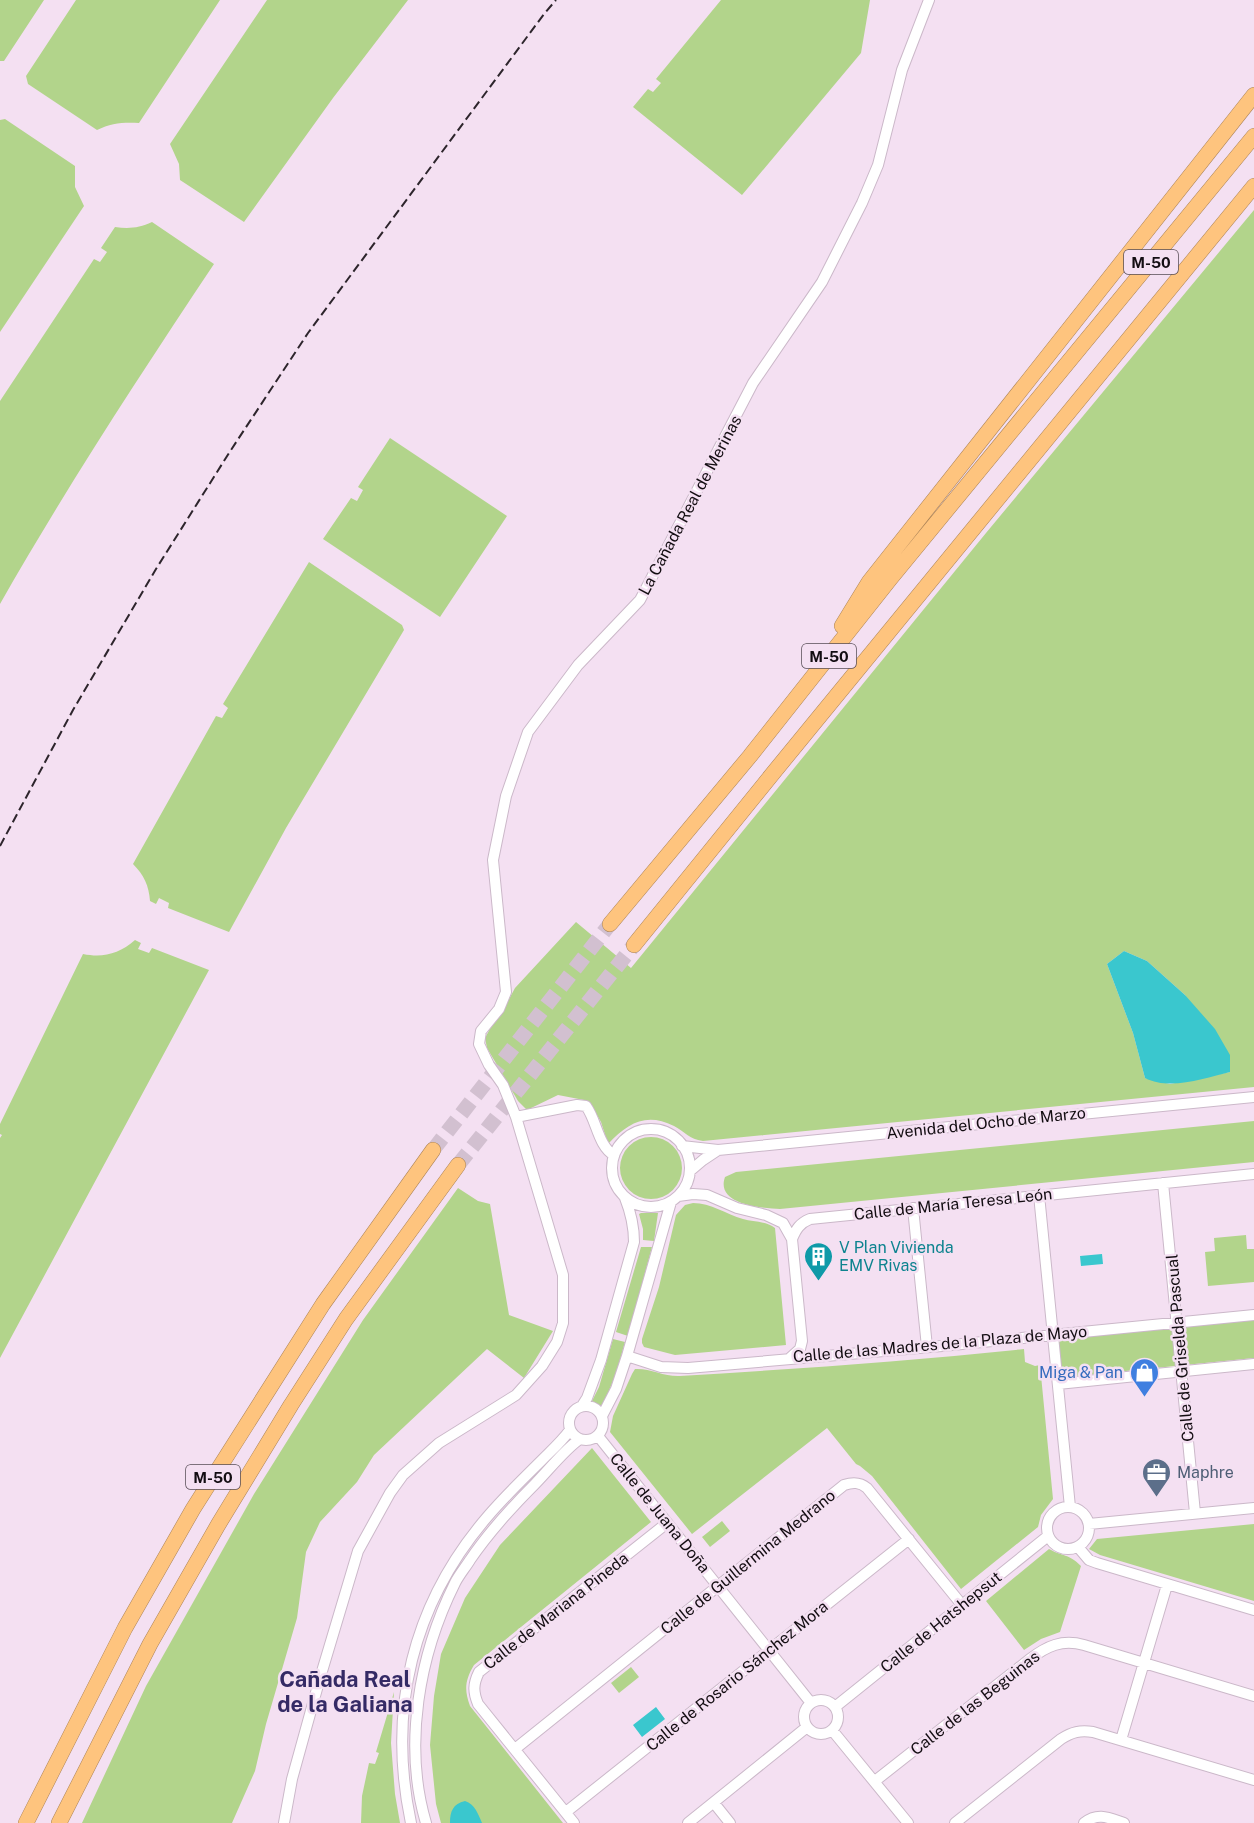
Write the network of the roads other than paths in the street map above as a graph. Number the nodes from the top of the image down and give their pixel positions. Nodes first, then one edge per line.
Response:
1 (929, 0) edge
2 (1254, 95) edge
3 (1254, 136) edge
4 (1254, 186) edge
5 (805, 686) junction
6 (610, 924) tunnel mouth
7 (634, 945) tunnel mouth
8 (1254, 1097) edge
9 (516, 1117) junction
10 (682, 1146) junction
11 (433, 1150) tunnel mouth
12 (718, 1150) junction
13 (614, 1155) junction
14 (458, 1165) tunnel mouth
15 (690, 1171) junction
16 (1254, 1174) edge
17 (1163, 1183) junction
18 (1039, 1195) junction
19 (625, 1198) junction
20 (674, 1199) junction
21 (913, 1208) junction
22 (792, 1239) junction
23 (1254, 1315) edge
24 (1178, 1322) junction
25 (1053, 1334) junction
26 (802, 1341) junction
27 (927, 1347) junction
28 (627, 1356) junction
29 (790, 1358) junction
30 (816, 1358) junction
31 (1254, 1365) edge
32 (1182, 1371) junction
33 (1058, 1384) junction
34 (582, 1406) junction
35 (602, 1416) junction
36 (570, 1430) junction
37 (598, 1436) junction
38 (580, 1439) junction
39 (1070, 1507) junction
40 (1254, 1508) edge
41 (1195, 1514) junction
42 (667, 1523) junction
43 (1089, 1524) junction
44 (1048, 1536) junction
45 (909, 1539) junction
46 (1078, 1547) junction
47 (1167, 1585) junction
48 (718, 1586) junction
49 (962, 1605) junction
50 (1254, 1610) edge
51 (770, 1651) junction
52 (1144, 1663) junction
53 (1254, 1696) edge
54 (811, 1703) junction
55 (835, 1707) junction
56 (807, 1727) junction
57 (832, 1731) junction
58 (1121, 1740) junction
59 (515, 1749) junction
60 (1254, 1780) edge
61 (875, 1781) junction
62 (714, 1803) junction
63 (566, 1812) junction
64 (26, 1823) edge
65 (59, 1823) edge
66 (284, 1823) edge
67 (411, 1823) edge
68 (426, 1823) edge
69 (574, 1823) edge
70 (688, 1823) edge
71 (730, 1823) edge
72 (908, 1823) edge
73 (954, 1823) edge
74 (1084, 1823) edge
75 (1124, 1823) edge

1 - 9 street, La Cañada Real de Merinas
2 - 5 highway
3 - 5 highway, M-50
4 - 7 highway, M-50
5 - 6 highway, M-50
8 - 12 street, Avenida del Ocho de Marzo
9 - 13 street
9 - 66 street, La Cañada Real de Merinas
10 - 12 street, Avenida del Ocho de Marzo
10 - 13 street
10 - 15 street
11 - 64 highway, M-50
12 - 15 street
13 - 19 street
14 - 65 highway, M-50
15 - 20 street
16 - 17 street, Calle de María Teresa León
17 - 18 street, Calle de María Teresa León
17 - 24 street, Calle de Griselda Pascual
18 - 21 street, Calle de María Teresa León
18 - 25 street
19 - 20 street
19 - 34 street
20 - 22 street
20 - 28 street
21 - 22 street, Calle de María Teresa León
21 - 27 street
22 - 26 street
23 - 24 street, Calle de las Madres de la Plaza de Mayo
24 - 25 street, Calle de las Madres de la Plaza de Mayo
24 - 32 street, Calle de Griselda Pascual
25 - 27 street, Calle de las Madres de la Plaza de Mayo
25 - 33 street
26 - 29 street
26 - 30 street
27 - 30 street, Calle de las Madres de la Plaza de Mayo
28 - 29 street, Calle de las Madres de la Plaza de Mayo
28 - 35 street
29 - 30 street, Calle de las Madres de la Plaza de Mayo
31 - 32 street
32 - 33 street
32 - 41 street, Calle de Griselda Pascual
33 - 39 street
34 - 35 street
34 - 36 street
35 - 37 street
36 - 38 street
36 - 67 street
37 - 38 street
37 - 42 street, Calle de Juana Doña
38 - 68 street
39 - 43 street
39 - 44 street
40 - 41 street
41 - 43 street
42 - 48 street, Calle de Juana Doña
42 - 59 street, Calle de Mariana Pineda
43 - 46 street
44 - 46 street
44 - 49 street, Calle de Hatshepsut
45 - 48 street, Calle de Guillermina Medrano
45 - 49 street, Calle de Guillermina Medrano
45 - 51 street, Calle de Rosario Sánchez Mora
46 - 47 street
47 - 50 street
47 - 52 street
48 - 51 street, Calle de Juana Doña
48 - 59 street, Calle de Guillermina Medrano
49 - 55 street, Calle de Hatshepsut
51 - 54 street, Calle de Juana Doña
51 - 63 street, Calle de Rosario Sánchez Mora
52 - 53 street, Calle de las Beguinas
52 - 58 street
52 - 61 street, Calle de las Beguinas
54 - 55 street
54 - 56 street
55 - 57 street
56 - 57 street
56 - 62 street
57 - 61 street
58 - 60 street
58 - 73 street
59 - 63 street, Calle de Mariana Pineda
61 - 72 street
62 - 70 street
62 - 71 street
63 - 69 street, Calle de Mariana Pineda
74 - 75 street

